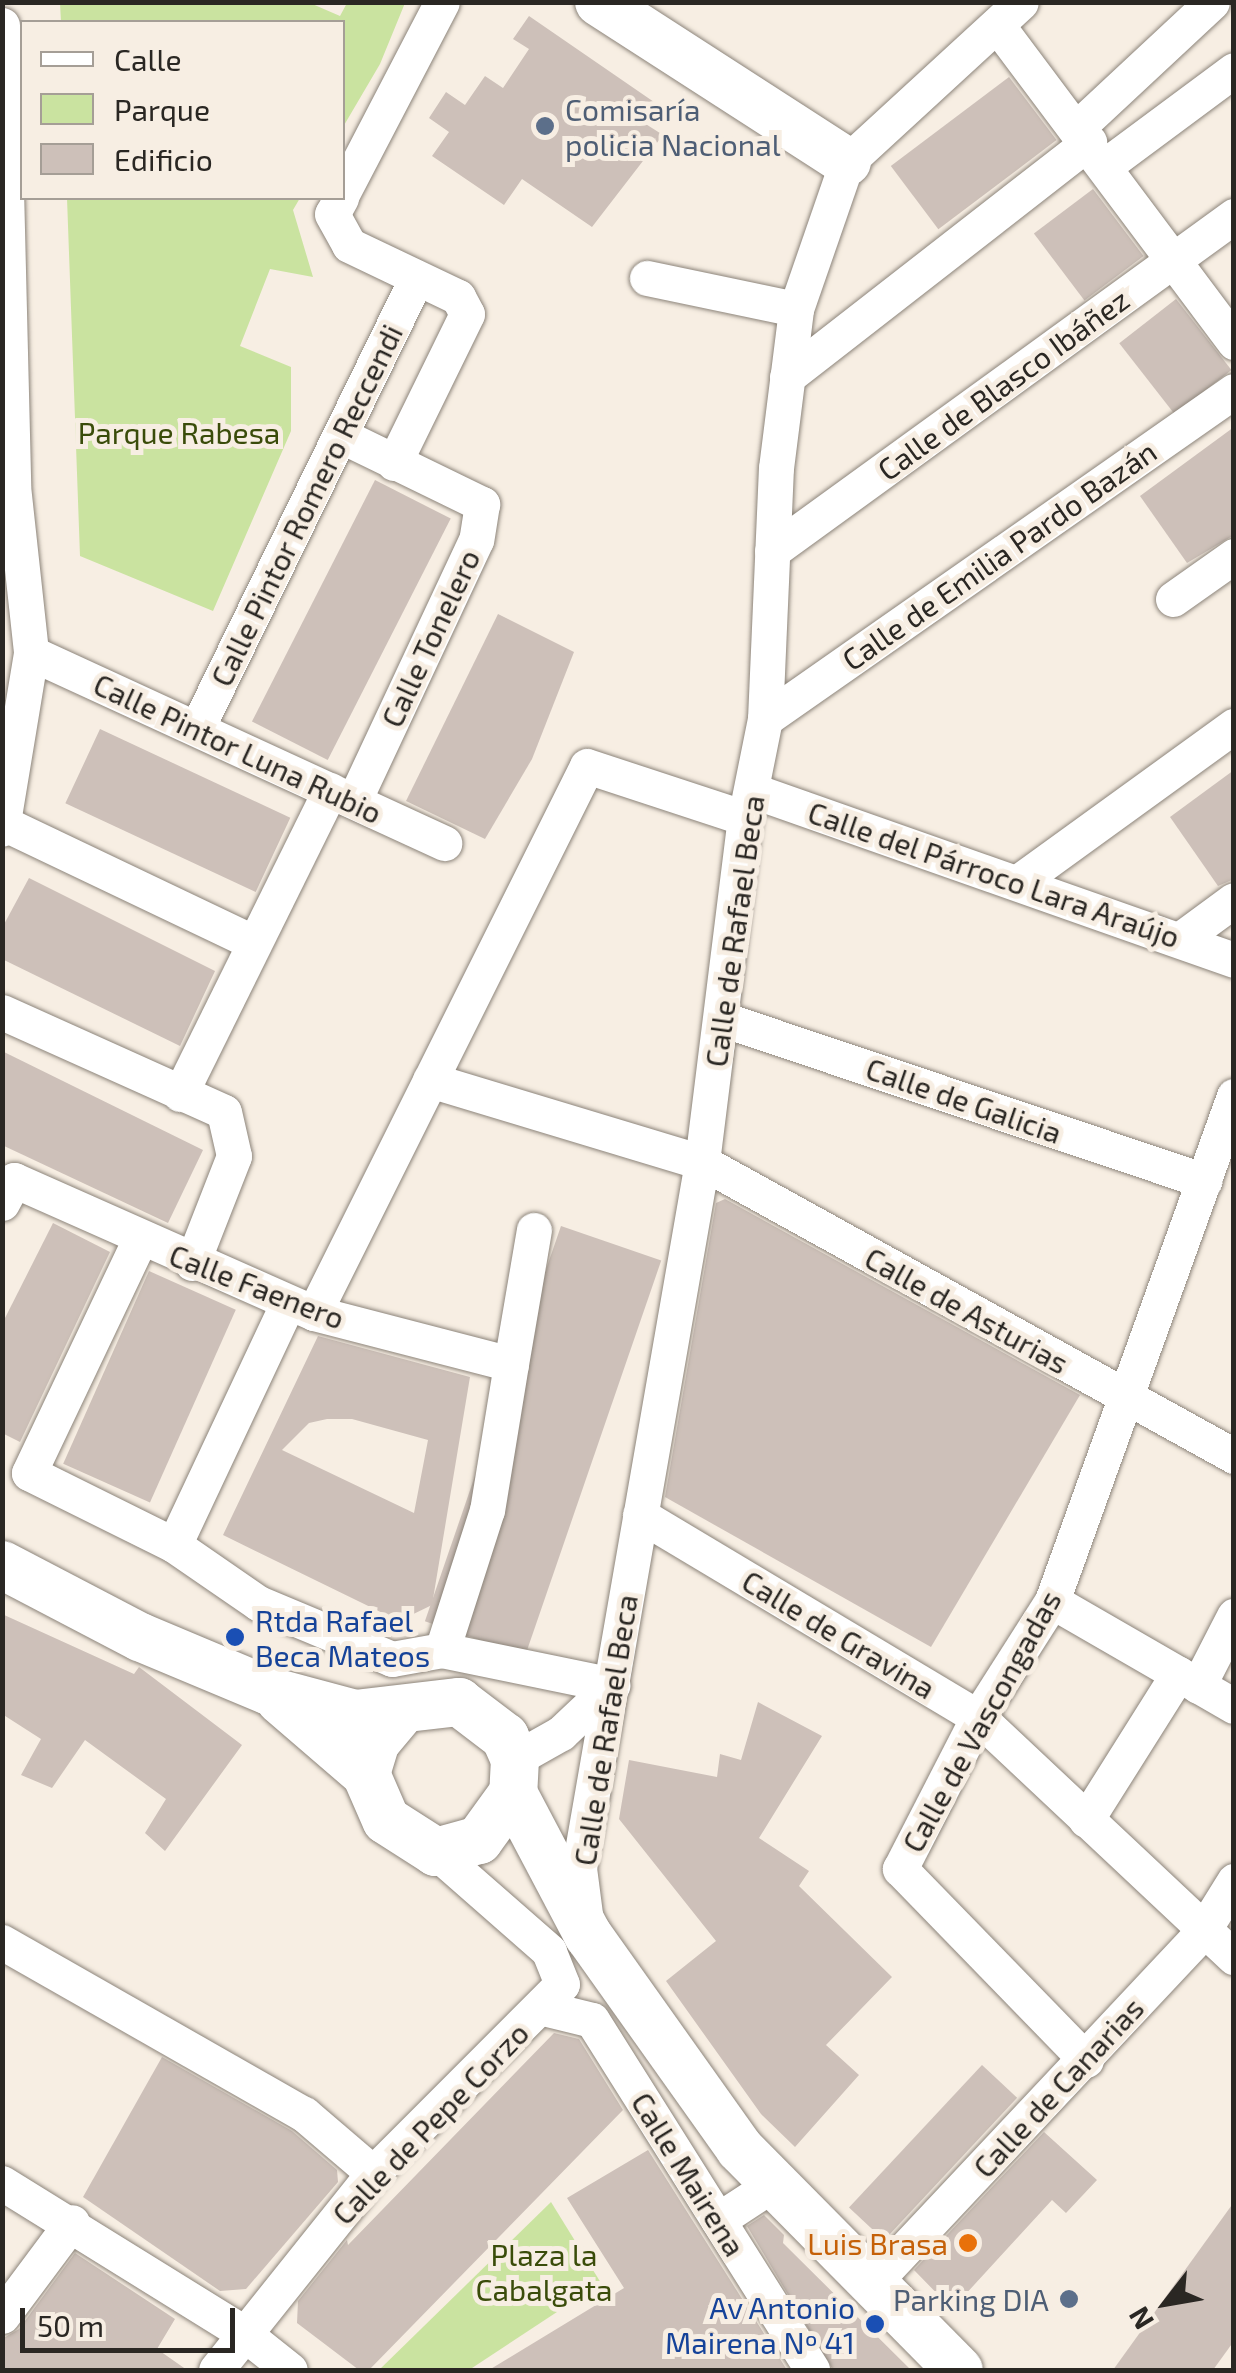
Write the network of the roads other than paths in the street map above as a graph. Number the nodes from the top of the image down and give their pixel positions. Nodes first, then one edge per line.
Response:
1 (442, 2) edge
2 (599, 2) edge
3 (1212, 2) edge
4 (1009, 14) edge
5 (2, 25) edge
6 (1234, 70) edge
7 (1091, 145) junction
8 (848, 162) junction
9 (345, 189) edge
10 (338, 202) edge
11 (1234, 216) edge
12 (1174, 260) junction
13 (5, 265) edge
14 (648, 278) dead end
15 (415, 280) junction
16 (796, 309) junction
17 (1234, 342) edge
18 (788, 377) junction
19 (1234, 391) edge
20 (342, 436) junction
21 (394, 463) junction
22 (772, 551) junction
23 (1234, 556) edge
24 (13, 583) edge
25 (1174, 599) dead end
26 (31, 652) junction
27 (765, 720) junction
28 (1234, 726) edge
29 (196, 728) junction
30 (12, 740) edge
31 (342, 796) junction
32 (749, 804) junction
33 (4, 827) edge
34 (444, 843) dead end
35 (1021, 880) junction
36 (1234, 900) edge
37 (1182, 938) junction
38 (254, 943) junction
39 (1234, 960) edge
40 (2, 1012) edge
41 (722, 1019) junction
42 (430, 1080) junction
43 (180, 1094) junction
44 (1234, 1096) edge
45 (702, 1162) junction
46 (1205, 1180) junction
47 (8, 1191) edge
48 (534, 1230) dead end
49 (140, 1239) junction
50 (192, 1264) junction
51 (301, 1308) junction
52 (512, 1364) junction
53 (1127, 1399) junction
54 (1234, 1456) edge
55 (640, 1515) junction
56 (174, 1545) junction
57 (2, 1565) edge
58 (1052, 1601) junction
59 (1234, 1616) edge
60 (442, 1650) junction
61 (1188, 1680) junction
62 (612, 1686) junction
63 (269, 1691) junction
64 (1234, 1706) edge
65 (402, 1710) junction
66 (978, 1717) junction
67 (366, 1774) junction
68 (514, 1776) junction
69 (1086, 1820) junction
70 (458, 1846) junction
71 (1234, 1881) edge
72 (1202, 1931) junction
73 (588, 1935) junction
74 (2, 1942) edge
75 (1234, 1958) edge
76 (543, 2008) junction
77 (1086, 2060) junction
78 (372, 2173) junction
79 (2, 2183) edge
80 (773, 2184) junction
81 (718, 2220) junction
82 (72, 2222) junction
83 (871, 2285) junction
84 (2, 2316) edge
85 (242, 2332) junction
86 (216, 2370) edge
87 (290, 2370) edge
88 (812, 2370) edge
89 (959, 2370) edge

1 - 9 street
2 - 8 main road
3 - 7 street
4 - 7 street
4 - 8 street, Calle de Rafael Beca
5 - 13 street
6 - 7 street
7 - 12 street
7 - 18 street
8 - 16 street, Calle de Rafael Beca
10 - 15 street
11 - 12 street, Calle de Blasco Ibáñez
12 - 17 street
12 - 22 street, Calle de Blasco Ibáñez
13 - 24 street
14 - 16 street
15 - 20 street, Calle Pintor Romero Reccendi
15 - 21 street
16 - 18 street, Calle de Rafael Beca
18 - 22 street, Calle de Rafael Beca
19 - 27 street, Calle de Emilia Pardo Bazán
20 - 21 street, Calle Tonelero
20 - 29 street, Calle Pintor Romero Reccendi
21 - 31 street, Calle Tonelero
22 - 27 street, Calle de Rafael Beca
23 - 25 street
24 - 26 street
26 - 29 street, Calle Pintor Luna Rubio
26 - 30 street
27 - 32 street, Calle de Rafael Beca
28 - 35 street
29 - 31 street, Calle Pintor Luna Rubio
30 - 33 street
31 - 34 street, Calle Pintor Luna Rubio
31 - 38 street, Calle Tonelero
32 - 35 street, Calle del Párroco Lara Araújo
32 - 41 street, Calle de Rafael Beca
32 - 42 street, Calle del Párroco Lara Araújo
33 - 38 street
35 - 37 street, Calle del Párroco Lara Araújo
36 - 37 street
37 - 39 street, Calle del Párroco Lara Araújo
38 - 43 street, Calle Tonelero
40 - 43 street
41 - 45 street, Calle de Rafael Beca
41 - 46 street, Calle de Galicia
42 - 45 street, Calle de Asturias
42 - 51 street
43 - 50 street
44 - 46 street, Calle de Vascongadas
45 - 53 street, Calle de Asturias
45 - 55 street, Calle de Rafael Beca
46 - 53 street, Calle de Vascongadas
47 - 49 street, Calle Faenero
48 - 52 street
49 - 50 street, Calle Faenero
49 - 56 street
50 - 51 street, Calle Faenero
51 - 52 street, Calle Faenero
51 - 56 street
52 - 60 street
53 - 54 street, Calle de Asturias
53 - 58 street, Calle de Vascongadas
55 - 62 street, Calle de Rafael Beca
55 - 66 street, Calle de Gravina
56 - 60 street
57 - 63 main road
58 - 61 street
58 - 66 street, Calle de Vascongadas
59 - 61 street
60 - 62 street
61 - 64 street
61 - 69 street
62 - 68 street
62 - 73 street, Calle de Rafael Beca
63 - 65 main road
63 - 67 main road
65 - 67 main road
65 - 68 main road
66 - 69 street, Calle de Gravina
66 - 77 street, Calle de Vascongadas
67 - 70 main road
68 - 70 main road
68 - 73 main road
69 - 72 street, Calle de Gravina
70 - 73 main road
70 - 76 street
71 - 72 street, Calle de Canarias
72 - 75 street, Calle de Gravina
72 - 77 street, Calle de Canarias
73 - 80 main road
74 - 78 street
76 - 78 street, Calle de Pepe Corzo
76 - 81 street, Calle Mairena
77 - 83 street, Calle de Canarias
78 - 85 street, Calle de Pepe Corzo
79 - 82 street
80 - 81 street
80 - 83 main road
81 - 88 street, Calle Mairena
82 - 84 street
82 - 85 street
83 - 89 main road
85 - 86 street, Calle de Pepe Corzo
85 - 87 street

